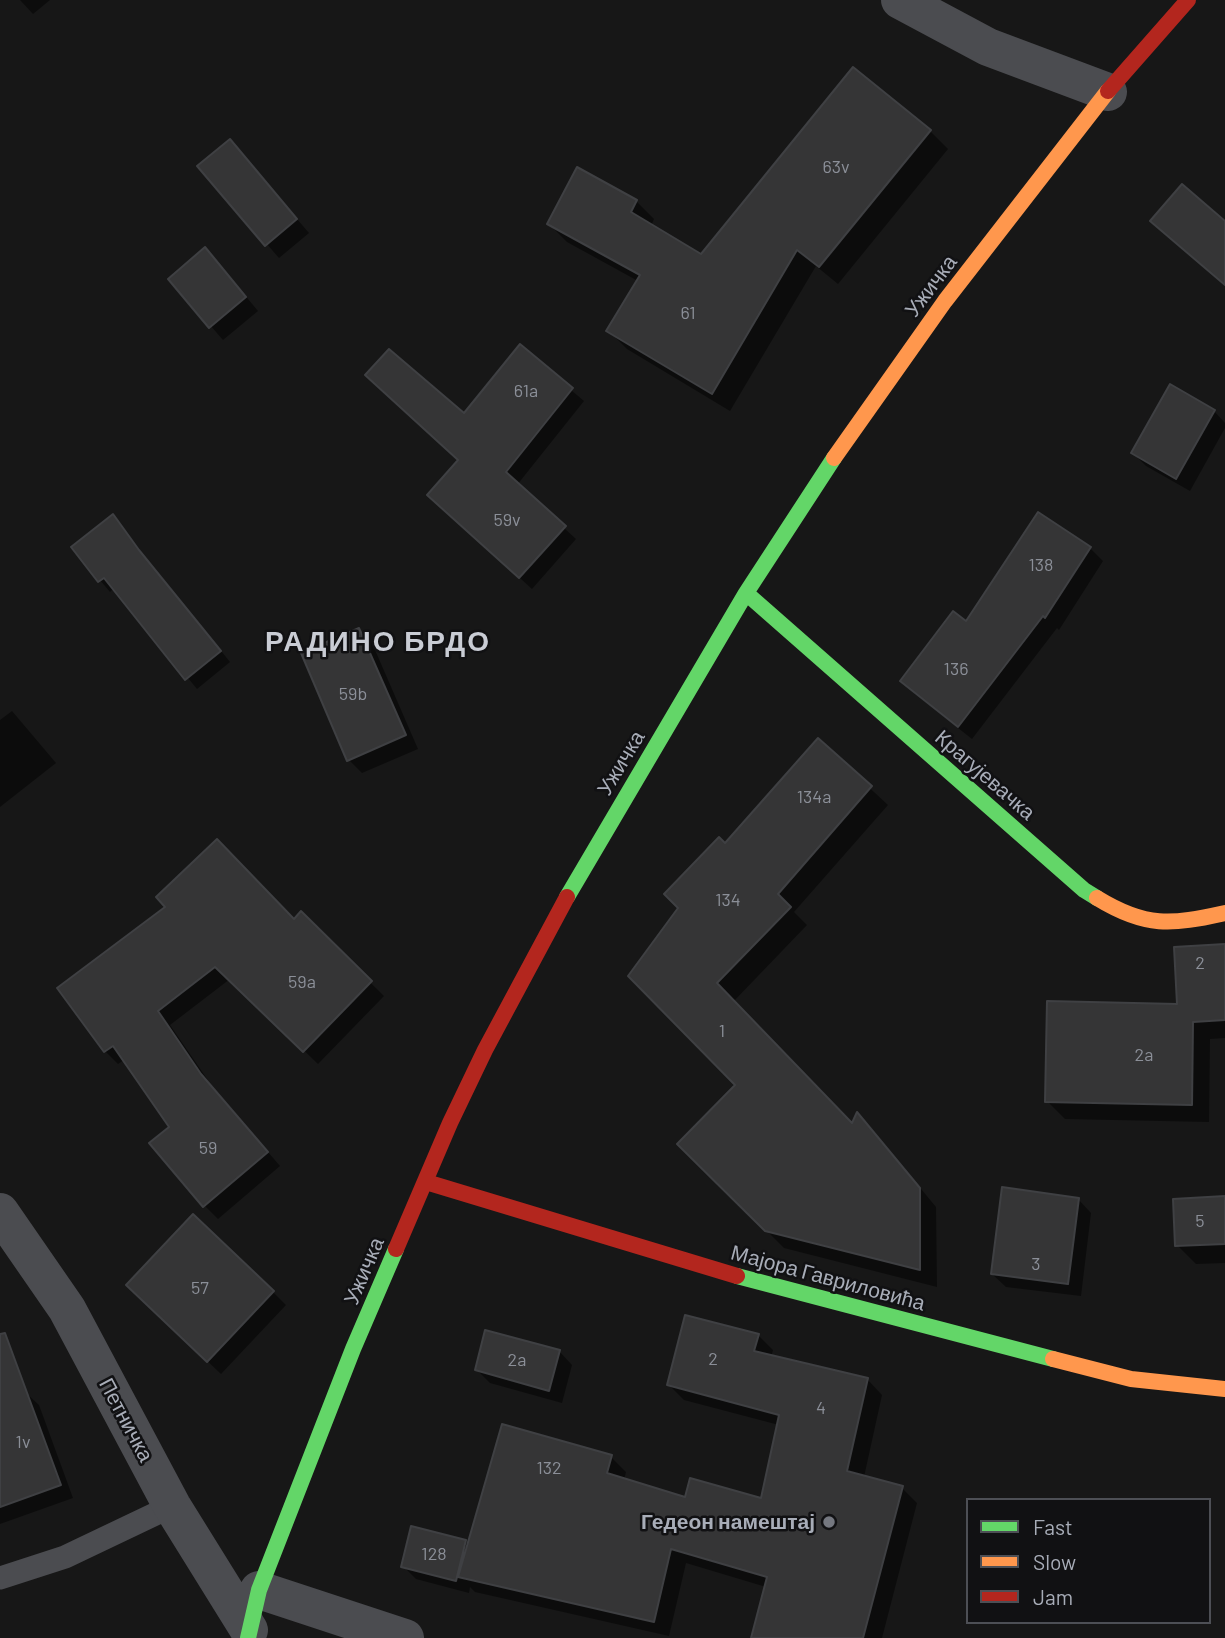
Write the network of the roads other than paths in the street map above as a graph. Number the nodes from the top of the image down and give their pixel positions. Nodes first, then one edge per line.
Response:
1 (900, 0) edge
2 (1188, 0) edge
3 (1108, 92) junction
4 (746, 593) junction
5 (1225, 914) edge
6 (426, 1182) junction
7 (0, 1212) edge
8 (1225, 1390) edge
9 (172, 1506) junction
10 (0, 1578) edge
11 (259, 1590) junction
12 (249, 1634) edge
13 (405, 1638) edge

1 - 3 street
2 - 3 main road, Ужичка
3 - 4 main road, Ужичка
4 - 5 main road, Крагујевачка
4 - 6 main road, Ужичка
6 - 8 main road, Мајора Гавриловића
6 - 11 main road, Ужичка
7 - 9 street, Петничка
9 - 10 lane
9 - 12 street, Петничка
11 - 12 main road, Ужичка
11 - 13 street

